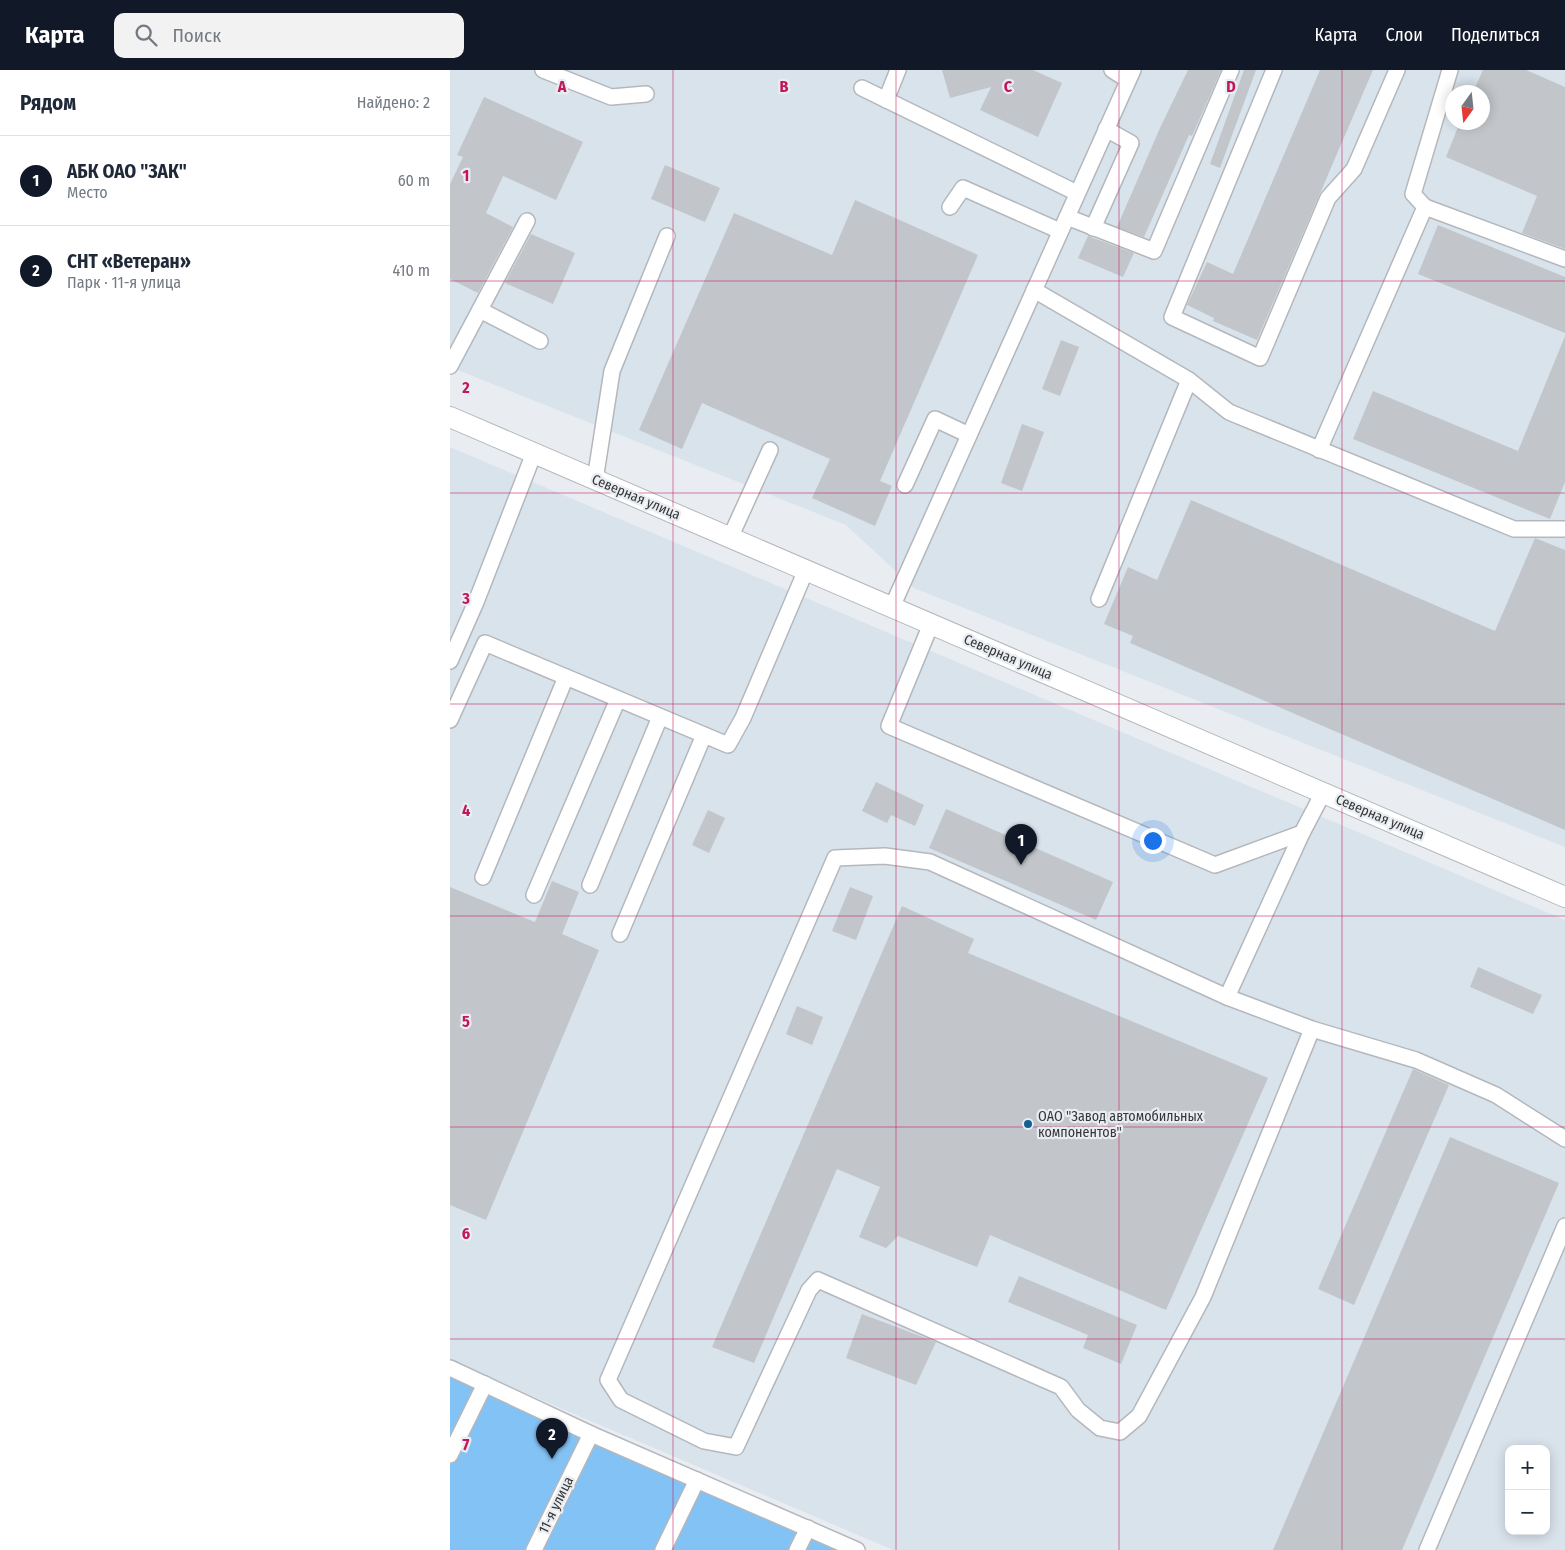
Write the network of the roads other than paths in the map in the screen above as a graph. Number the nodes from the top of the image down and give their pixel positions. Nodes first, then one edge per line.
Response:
1 (543, 70) edge
2 (898, 70) edge
3 (1112, 70) edge
4 (1232, 70) edge
5 (1274, 70) edge
6 (1397, 70) edge
7 (1450, 70) edge
8 (1130, 75) edge
9 (862, 88) dead end
10 (646, 94) dead end
11 (886, 100) junction
12 (1106, 130) junction
13 (1077, 194) junction
14 (950, 207) dead end
15 (1425, 207) junction
16 (527, 221) dead end
17 (1064, 224) junction
18 (1093, 228) junction
19 (667, 236) dead end
20 (1565, 259) edge
21 (1034, 290) junction
22 (480, 310) junction
23 (540, 341) dead end
24 (450, 366) edge
25 (1189, 380) junction
26 (450, 417) edge
27 (969, 435) junction
28 (770, 450) dead end
29 (1319, 450) junction
30 (534, 453) junction
31 (595, 480) junction
32 (905, 485) dead end
33 (1565, 529) edge
34 (730, 538) junction
35 (806, 570) junction
36 (1099, 599) dead end
37 (892, 607) junction
38 (931, 624) junction
39 (451, 653) edge
40 (566, 677) junction
41 (618, 699) junction
42 (660, 717) junction
43 (450, 720) edge
44 (704, 735) junction
45 (1323, 793) junction
46 (1302, 833) junction
47 (482, 877) dead end
48 (590, 885) dead end
49 (534, 895) dead end
50 (1565, 897) edge
51 (620, 934) dead end
52 (1228, 996) junction
53 (1312, 1029) junction
54 (1565, 1139) edge
55 (1565, 1226) edge
56 (450, 1368) edge
57 (485, 1384) junction
58 (591, 1434) junction
59 (450, 1455) edge
60 (697, 1480) junction
61 (808, 1528) junction
62 (534, 1550) edge
63 (663, 1550) edge
64 (797, 1550) edge
65 (857, 1550) edge
66 (1427, 1550) edge

1 - 10 street
2 - 11 street
3 - 8 street
4 - 18 street
5 - 6 street
7 - 15 street
8 - 12 street
9 - 11 street
11 - 13 street
12 - 13 street
12 - 18 street
13 - 17 street
14 - 17 street
15 - 20 street
15 - 29 street
16 - 22 street
17 - 18 street
17 - 21 street
19 - 31 street
21 - 25 street
21 - 27 street
22 - 23 street
22 - 24 street
25 - 29 street
25 - 36 street
26 - 30 main road, Северная улица
27 - 32 street
27 - 37 street
28 - 34 street
29 - 33 street
30 - 31 main road, Северная улица
30 - 39 street
31 - 34 main road, Северная улица
34 - 35 main road, Северная улица
35 - 37 main road, Северная улица
35 - 44 street
37 - 38 main road, Северная улица
38 - 45 main road, Северная улица
38 - 46 street
40 - 41 street
40 - 43 street
40 - 47 street
41 - 42 street
41 - 49 street
42 - 44 street
42 - 48 street
44 - 51 street
45 - 46 street
45 - 50 main road, Северная улица
46 - 52 street
52 - 53 street
52 - 53 street
53 - 54 street
55 - 66 street
56 - 57 street
57 - 58 street
57 - 59 street
58 - 60 street
58 - 62 street, 11-я улица
60 - 61 street
60 - 63 street
61 - 64 street
61 - 65 street

